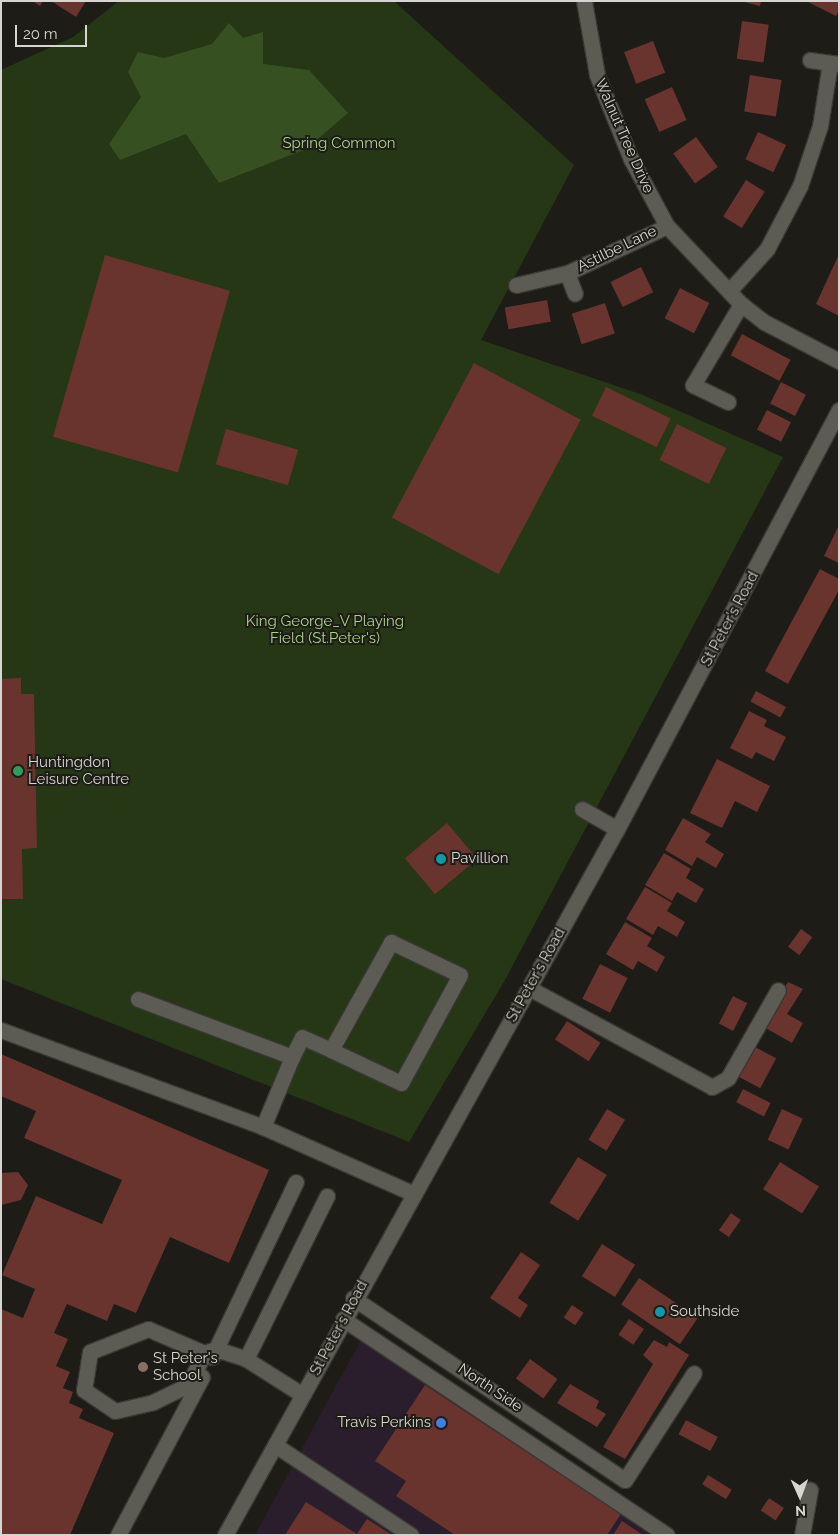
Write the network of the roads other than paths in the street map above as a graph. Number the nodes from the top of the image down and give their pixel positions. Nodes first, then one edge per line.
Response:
1 (584, 1) edge
2 (810, 60) dead end
3 (834, 64) edge
4 (667, 226) junction
5 (567, 273) junction
6 (516, 284) dead end
7 (729, 291) junction
8 (574, 294) dead end
9 (741, 304) junction
10 (839, 361) edge
11 (728, 402) dead end
12 (839, 410) edge
13 (582, 809) dead end
14 (617, 829) junction
15 (529, 988) junction
16 (778, 990) dead end
17 (138, 999) dead end
18 (1, 1030) edge
19 (331, 1050) junction
20 (292, 1057) junction
21 (263, 1127) junction
22 (296, 1182) dead end
23 (414, 1194) junction
24 (327, 1196) dead end
25 (353, 1298) junction
26 (343, 1319) junction
27 (210, 1351) junction
28 (246, 1359) junction
29 (694, 1373) dead end
30 (303, 1395) junction
31 (275, 1445) junction
32 (810, 1490) dead end
33 (118, 1535) edge
34 (225, 1535) edge
35 (411, 1535) edge
36 (667, 1535) edge
37 (802, 1535) edge

1 - 4 street, Walnut Tree Drive
2 - 3 street
3 - 7 street
4 - 5 street, Astilbe Lane
4 - 7 street, Walnut Tree Drive
5 - 6 street, Astilbe Lane
5 - 8 street, Astilbe Lane
7 - 9 street, Walnut Tree Drive
9 - 10 street, Walnut Tree Drive
9 - 11 street
12 - 14 street, St Peter's Road
13 - 14 street
14 - 15 street, St Peter's Road
15 - 16 street
15 - 23 street, St Peter's Road
17 - 20 street
18 - 21 street
19 - 19 street
19 - 20 street
20 - 21 street
21 - 23 street
22 - 27 street
23 - 25 street, St Peter's Road
24 - 28 street
25 - 26 street, St Peter's Road
25 - 29 street, North Side
26 - 30 street, St Peter's Road
26 - 36 street
27 - 27 street
27 - 28 street
27 - 33 street
28 - 30 street
30 - 31 street, St Peter's Road
31 - 34 street, St Peter's Road
31 - 35 street
32 - 37 street

